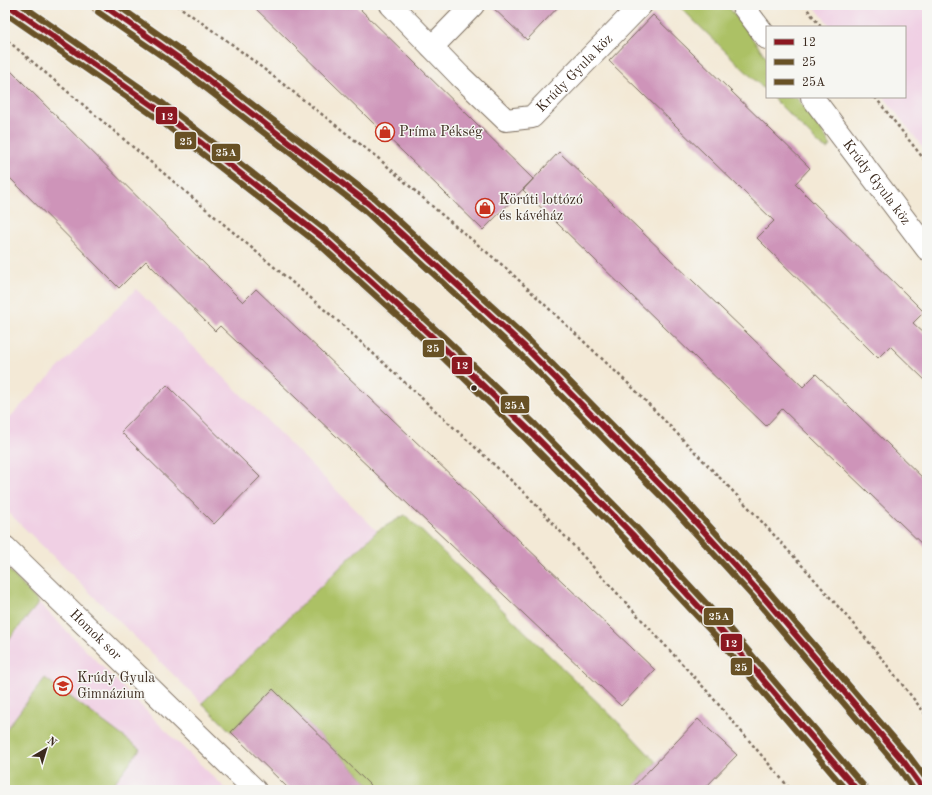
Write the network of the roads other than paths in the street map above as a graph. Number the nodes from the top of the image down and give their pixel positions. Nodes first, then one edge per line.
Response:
1 (8, 5) edge
2 (103, 5) edge
3 (391, 5) edge
4 (473, 5) edge
5 (641, 5) edge
6 (742, 5) edge
7 (766, 37) edge
8 (432, 47) junction
9 (813, 98) edge
10 (927, 249) edge
11 (5, 547) edge
12 (255, 790) edge
13 (857, 790) edge
14 (924, 790) edge

1 - 13 main road
2 - 14 main road
3 - 8 street, Krúdy Gyula köz
4 - 8 street
5 - 8 street, Krúdy Gyula köz
6 - 7 street
9 - 10 street, Krúdy Gyula köz
11 - 12 street, Homok sor

